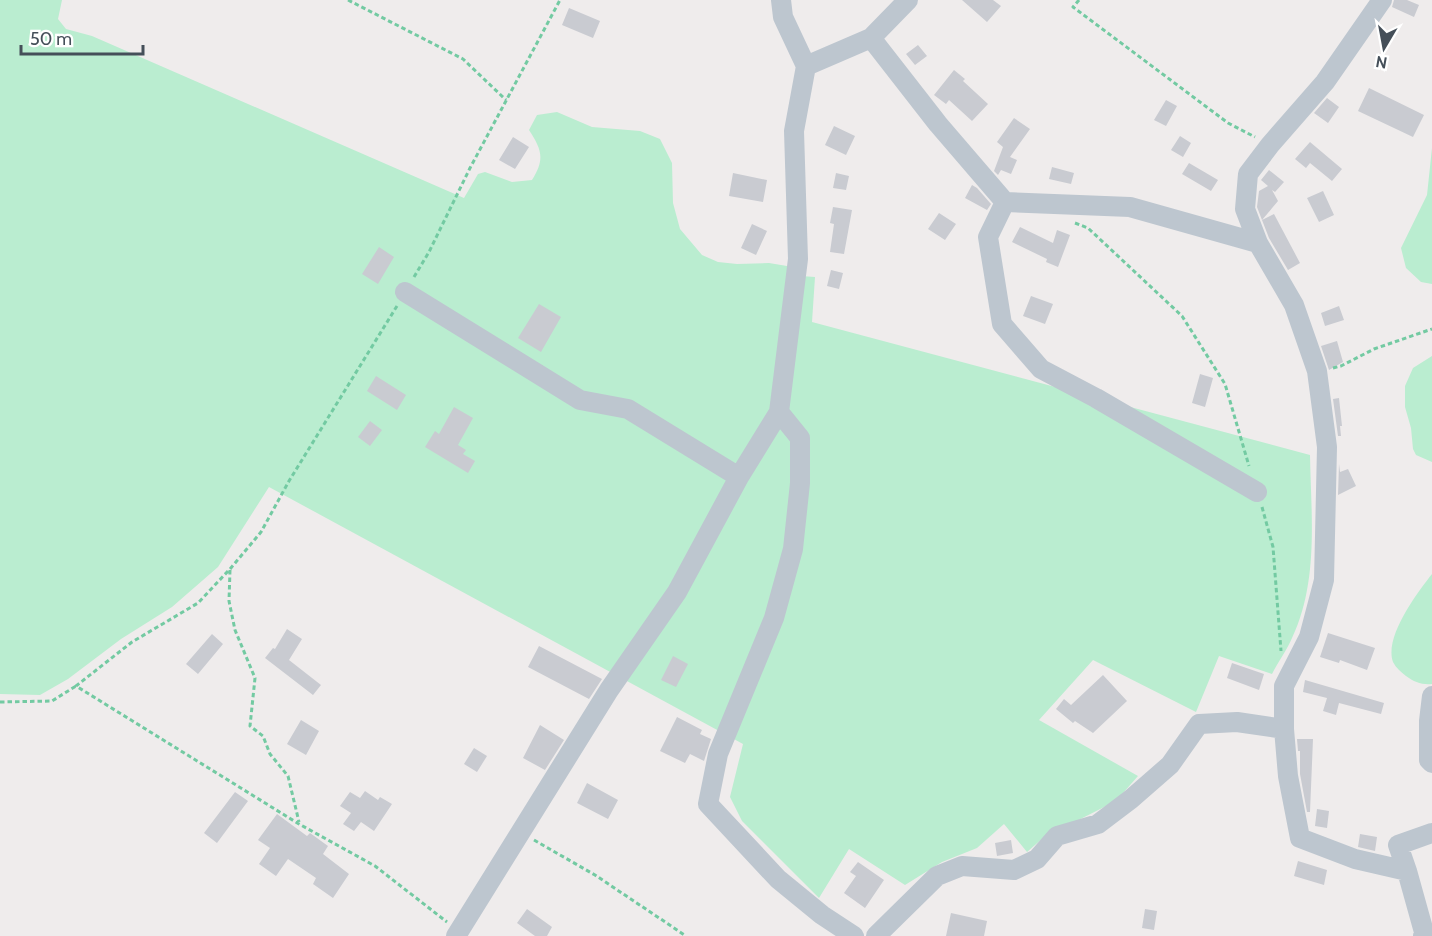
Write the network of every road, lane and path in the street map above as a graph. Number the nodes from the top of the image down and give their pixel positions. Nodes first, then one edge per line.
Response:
1 (348, 0) edge
2 (561, 0) edge
3 (769, 0) edge
4 (908, 0) edge
5 (1079, 0) edge
6 (1382, 0) edge
7 (782, 8) edge
8 (871, 38) junction
9 (806, 66) junction
10 (506, 100) junction
11 (1270, 145) junction
12 (1005, 202) junction
13 (1069, 221) dead end
14 (1258, 243) junction
15 (405, 292) junction
16 (1432, 329) edge
17 (1317, 371) junction
18 (779, 411) junction
19 (739, 477) junction
20 (1257, 492) junction
21 (230, 569) junction
22 (1281, 651) dead end
23 (76, 686) junction
24 (1432, 696) edge
25 (0, 702) edge
26 (1284, 729) junction
27 (1432, 763) edge
28 (299, 824) junction
29 (520, 831) junction
30 (1432, 833) edge
31 (1407, 871) junction
32 (458, 934) edge
33 (686, 936) edge
34 (854, 936) edge
35 (876, 936) edge
36 (1424, 936) edge

1 - 10 path
2 - 10 path
3 - 7 street
4 - 8 street
5 - 11 path
6 - 11 street
7 - 9 street
8 - 9 street
8 - 12 street
9 - 18 street
10 - 15 path
11 - 14 street
12 - 14 street
12 - 20 street
13 - 20 path
14 - 17 street
15 - 19 street
15 - 21 path
16 - 17 path
17 - 26 street
18 - 19 street
18 - 34 street
19 - 29 street
20 - 22 path
21 - 23 path
21 - 28 path
23 - 25 path
23 - 28 path
24 - 27 street
26 - 31 street
26 - 35 street
28 - 32 path
29 - 32 street
29 - 33 path
30 - 31 street
31 - 36 street

